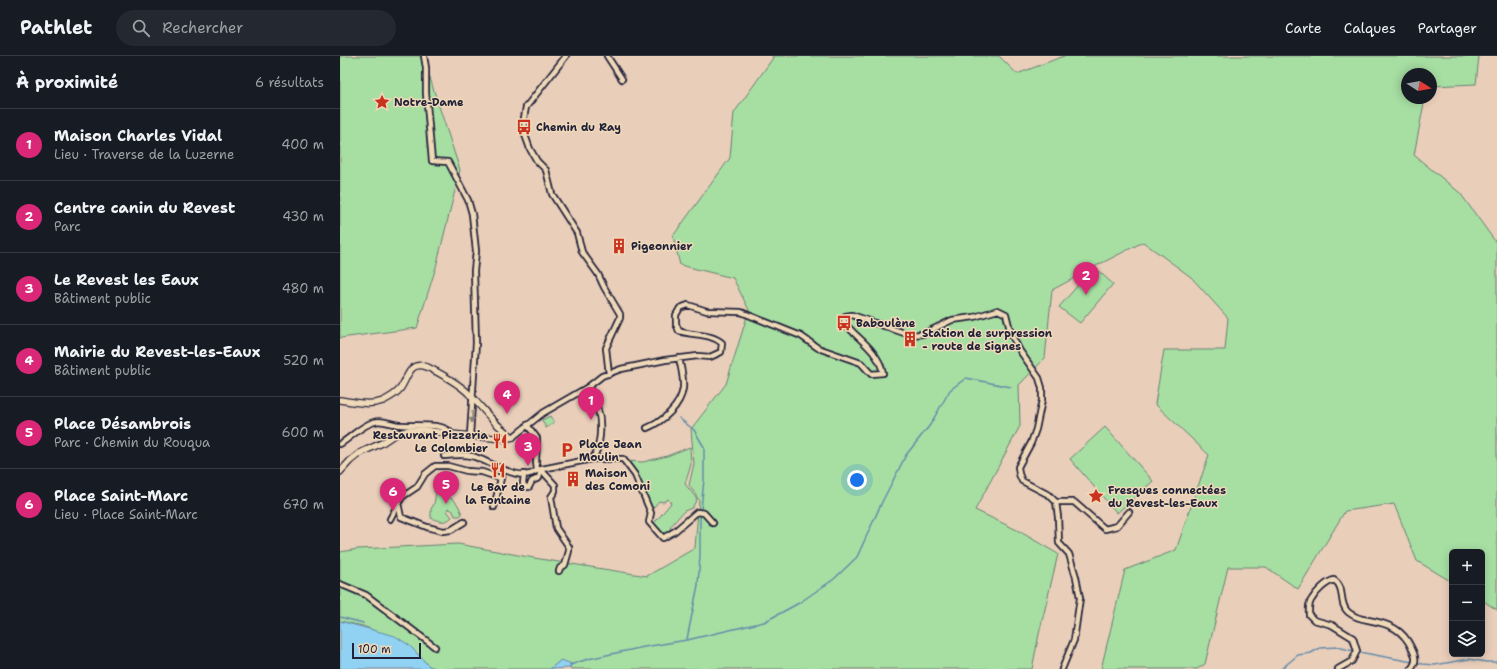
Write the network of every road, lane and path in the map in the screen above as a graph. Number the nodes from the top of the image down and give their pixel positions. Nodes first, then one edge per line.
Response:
1 (424, 56) edge
2 (566, 56) edge
3 (607, 56) edge
4 (622, 79) dead end
5 (679, 358) junction
6 (609, 374) junction
7 (588, 387) junction
8 (340, 400) edge
9 (473, 400) junction
10 (527, 425) junction
11 (647, 428) dead end
12 (451, 434) junction
13 (470, 435) junction
14 (513, 437) junction
15 (340, 444) edge
16 (444, 456) dead end
17 (592, 459) junction
18 (503, 470) junction
19 (538, 471) junction
20 (340, 472) edge
21 (524, 474) junction
22 (500, 478) junction
23 (1056, 502) junction
24 (398, 503) junction
25 (494, 507) dead end
26 (1129, 512) dead end
27 (390, 519) dead end
28 (464, 522) dead end
29 (713, 523) dead end
30 (559, 571) dead end
31 (340, 584) edge
32 (435, 647) dead end
33 (1062, 669) edge
34 (1338, 669) edge
35 (1411, 669) edge

1 - 9 street
2 - 6 street
3 - 4 street
5 - 6 street
5 - 11 street
5 - 23 street
6 - 7 street
7 - 10 street
7 - 17 street
8 - 9 street
9 -> 13 street
9 - 14 street
10 - 14 street
10 - 19 street
12 - 13 street
12 - 15 street
12 - 20 street
13 - 14 street
16 - 18 street
17 - 19 street
17 - 29 street
18 - 21 street
18 - 22 street
19 - 21 street
19 - 21 street
19 - 30 street
22 - 24 street
22 - 25 street
23 - 26 street
23 - 33 street
24 - 27 street
24 - 28 street
31 - 32 street
34 - 35 street

